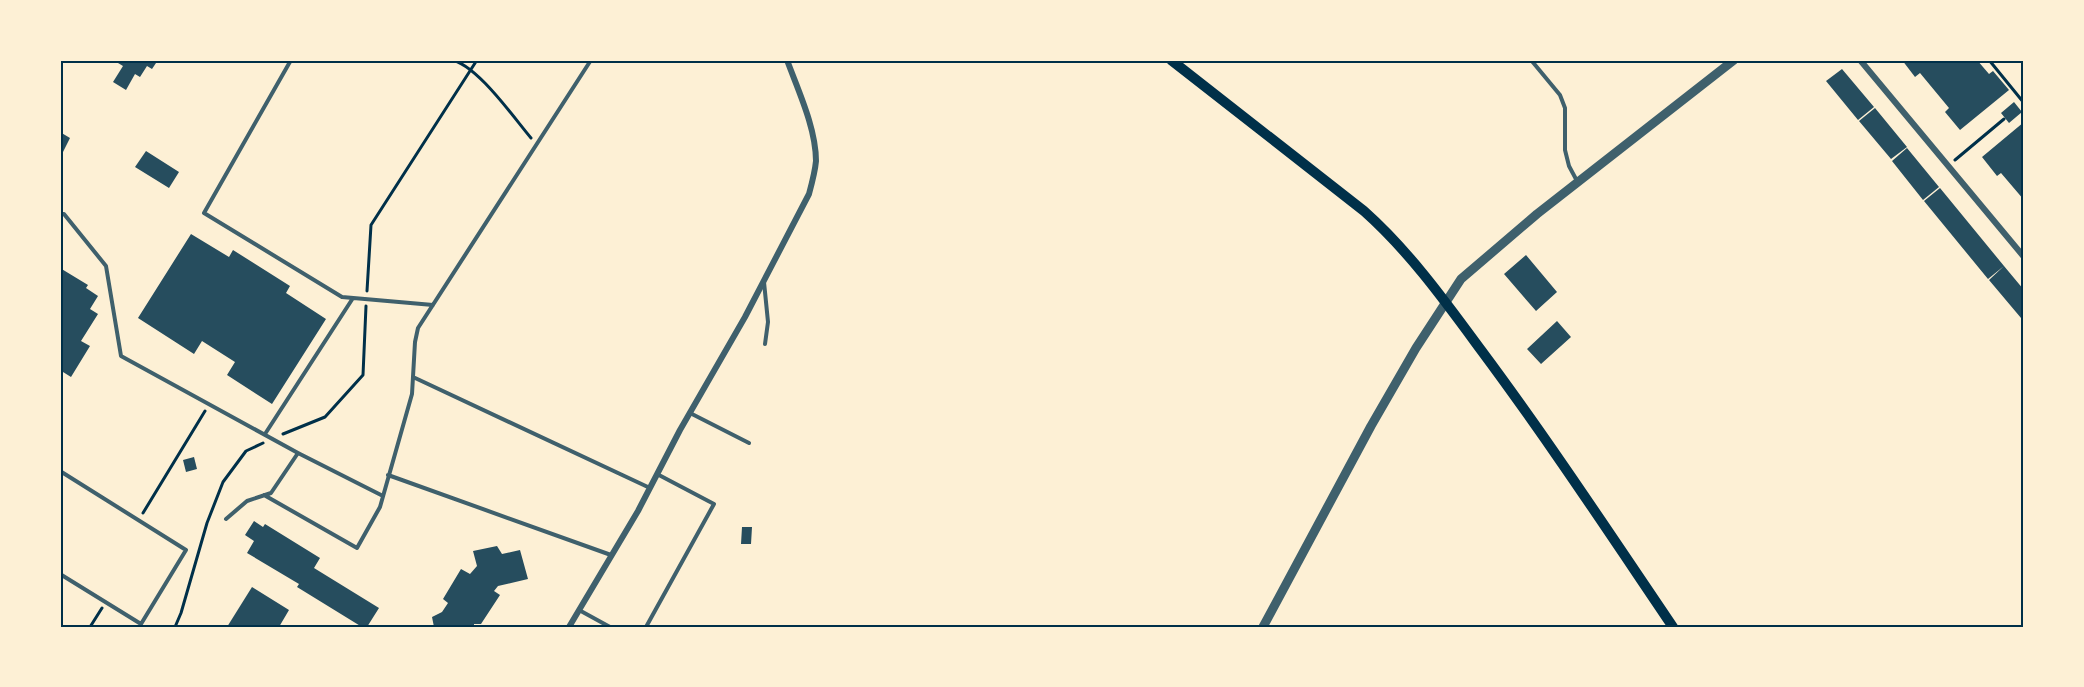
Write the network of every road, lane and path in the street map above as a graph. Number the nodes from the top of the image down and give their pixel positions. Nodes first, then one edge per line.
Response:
1 (291, 60) edge
2 (450, 60) edge
3 (591, 60) edge
4 (787, 60) edge
5 (1171, 60) edge
6 (1531, 60) edge
7 (1734, 60) edge
8 (1860, 60) edge
9 (1989, 60) edge
10 (2023, 105) edge
11 (2004, 119) dead end
12 (537, 146) junction
13 (1948, 166) junction
14 (1578, 183) junction
15 (60, 214) edge
16 (2024, 257) edge
17 (764, 281) junction
18 (353, 298) junction
19 (1445, 302) junction
20 (433, 305) junction
21 (765, 344) dead end
22 (413, 377) junction
23 (210, 403) junction
24 (690, 413) junction
25 (265, 434) junction
26 (749, 442) dead end
27 (298, 453) junction
28 (60, 471) edge
29 (657, 474) junction
30 (388, 475) junction
31 (650, 488) junction
32 (264, 495) junction
33 (383, 496) junction
34 (226, 519) dead end
35 (138, 520) junction
36 (612, 555) junction
37 (60, 574) edge
38 (106, 602) junction
39 (579, 610) junction
40 (90, 627) edge
41 (569, 627) edge
42 (610, 627) edge
43 (646, 627) edge
44 (1263, 627) edge
45 (1673, 627) edge

1 - 18 lane
2 - 12 path
3 - 12 lane
4 - 17 street
5 - 19 main road
6 - 14 lane
7 - 14 street
8 - 13 street
9 - 10 path
11 - 13 path
12 - 20 lane
13 - 16 street
14 - 19 street
15 - 23 lane
17 - 21 lane
17 - 24 street
18 - 20 lane
18 - 25 lane
19 - 44 street
19 - 45 main road
20 - 22 lane
22 - 30 lane
22 - 31 lane
23 - 25 lane
23 - 35 path
24 - 26 lane
24 - 29 street
25 - 27 lane
27 - 32 lane
27 - 33 lane
28 - 35 lane
29 - 31 street
29 - 43 lane
30 - 33 lane
30 - 36 lane
31 - 36 street
32 - 33 lane
32 - 34 lane
35 - 38 lane
36 - 39 street
37 - 38 lane
38 - 40 path
39 - 41 street
39 - 42 lane

